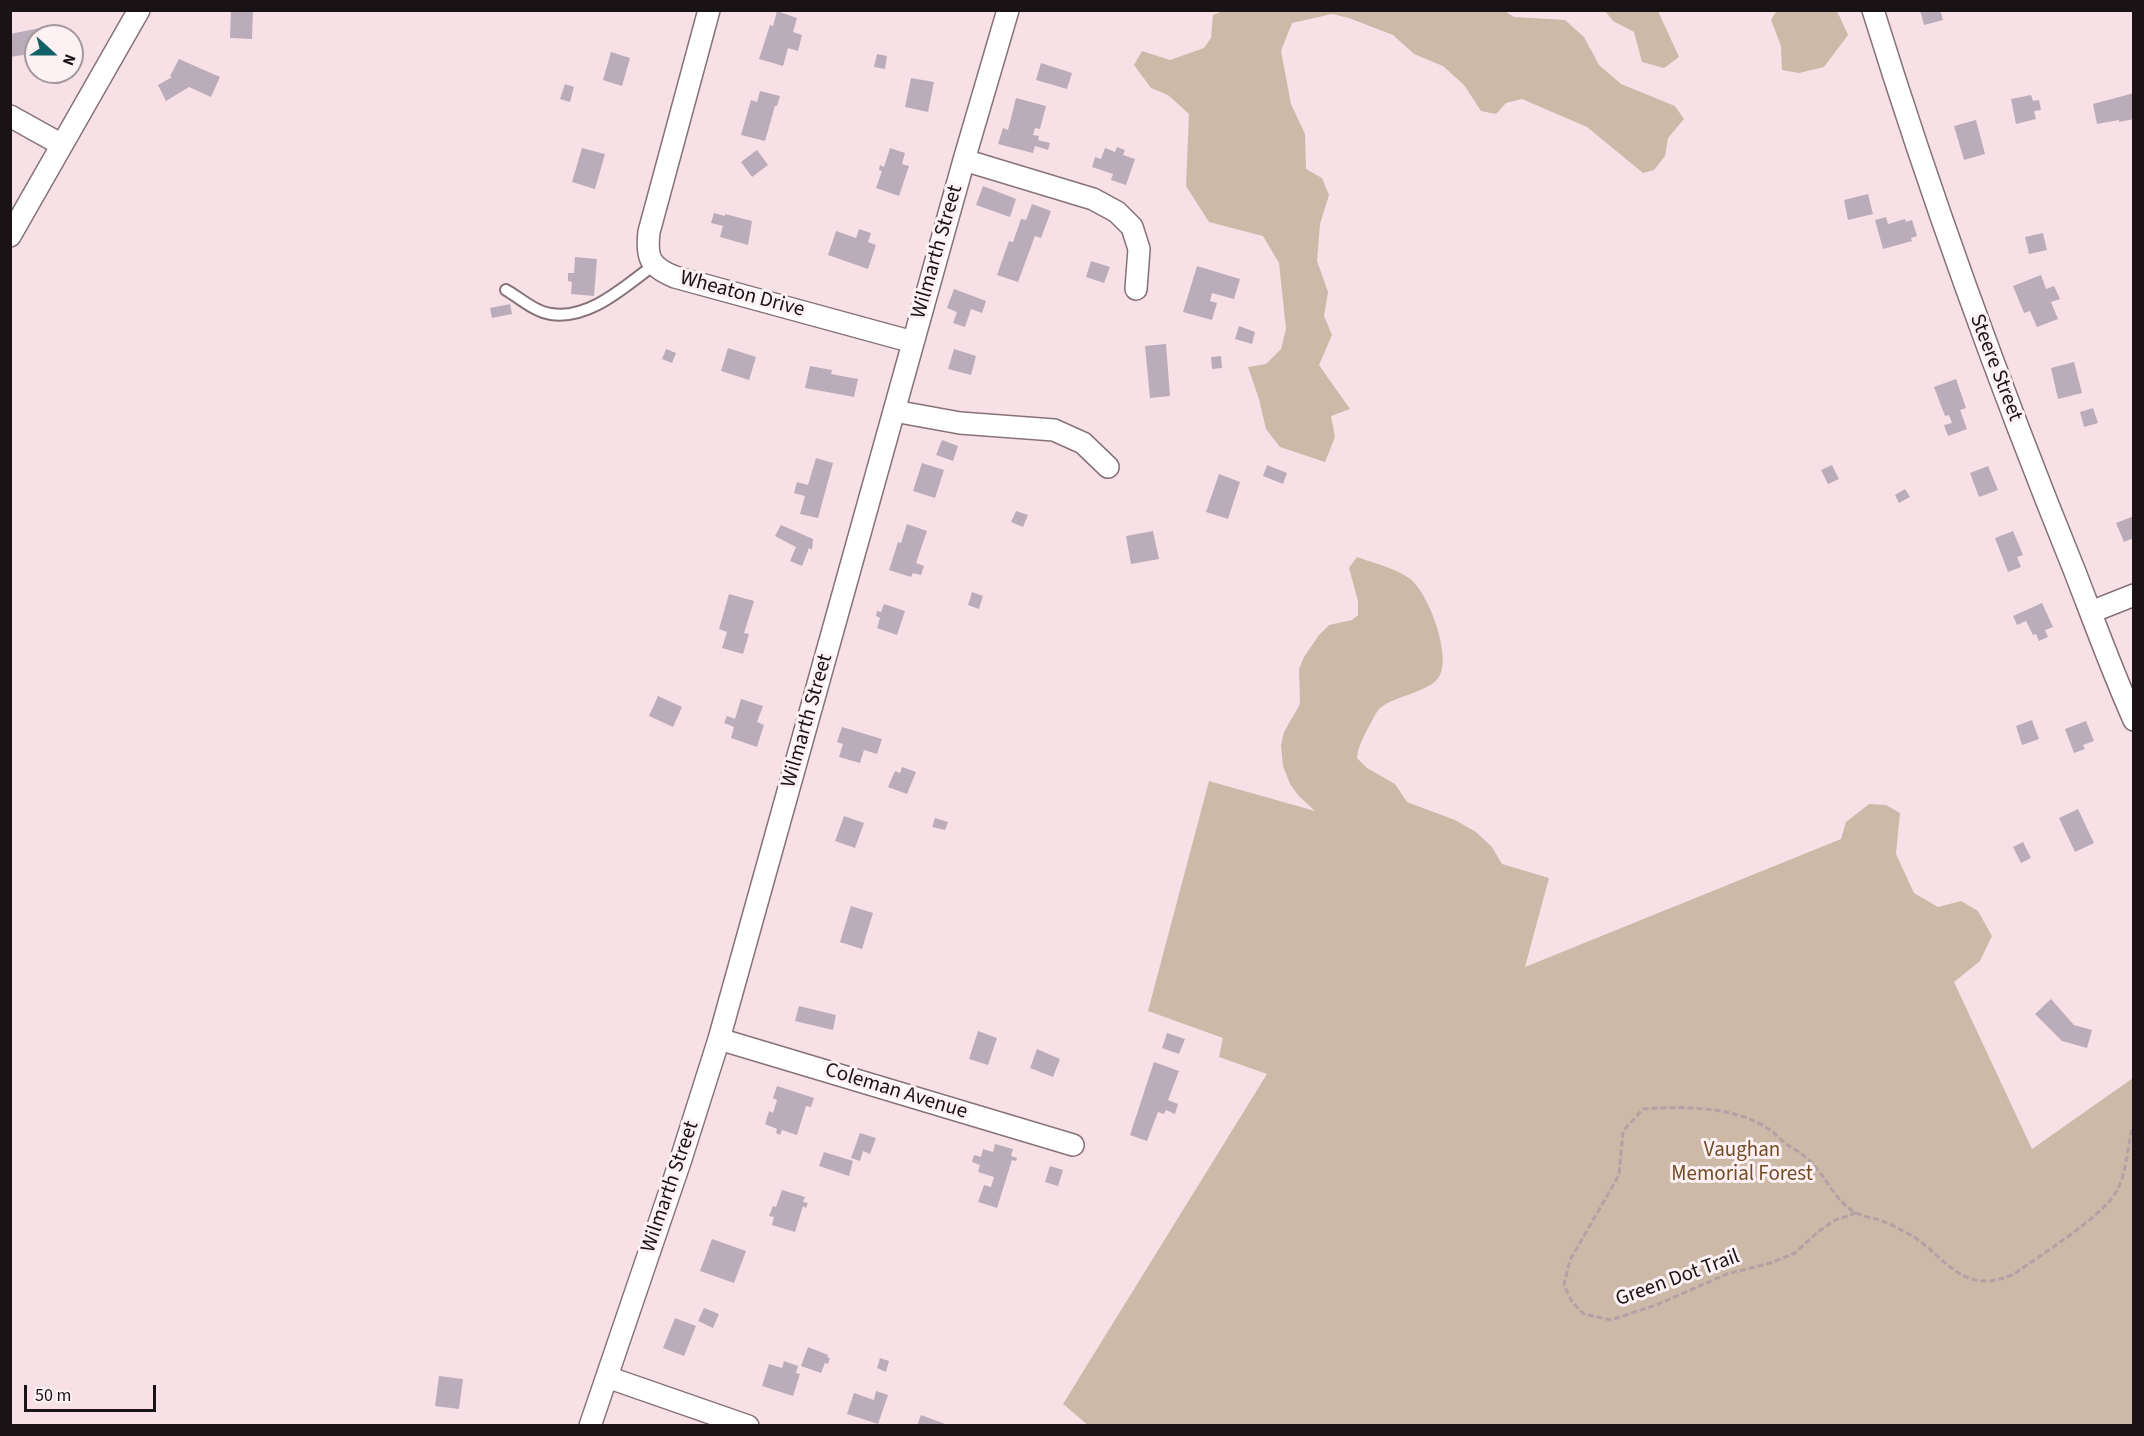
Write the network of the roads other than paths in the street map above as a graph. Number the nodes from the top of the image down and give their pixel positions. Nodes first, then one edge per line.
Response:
1 (139, 10) edge
2 (709, 10) edge
3 (1008, 10) edge
4 (1873, 10) edge
5 (10, 116) edge
6 (62, 145) junction
7 (964, 160) junction
8 (10, 236) edge
9 (654, 265) junction
10 (1136, 289) dead end
11 (506, 290) dead end
12 (913, 342) junction
13 (894, 411) junction
14 (1108, 467) dead end
15 (2133, 596) edge
16 (2091, 612) junction
17 (2133, 720) edge
18 (719, 1039) junction
19 (1073, 1145) dead end
20 (606, 1377) junction
21 (590, 1425) edge
22 (748, 1425) edge

1 - 6 street
2 - 9 street, Wheaton Drive
3 - 7 street, Wilmarth Street
4 - 16 street, Steere Street
5 - 6 street
6 - 8 street
7 - 10 street
7 - 12 street, Wilmarth Street
9 - 11 lane
9 - 12 street, Wheaton Drive
12 - 13 street, Wilmarth Street
13 - 14 street
13 - 18 street, Wilmarth Street
15 - 16 street
16 - 17 street, Steere Street
18 - 19 street, Coleman Avenue
18 - 20 street, Wilmarth Street
20 - 21 street, Wilmarth Street
20 - 22 street

